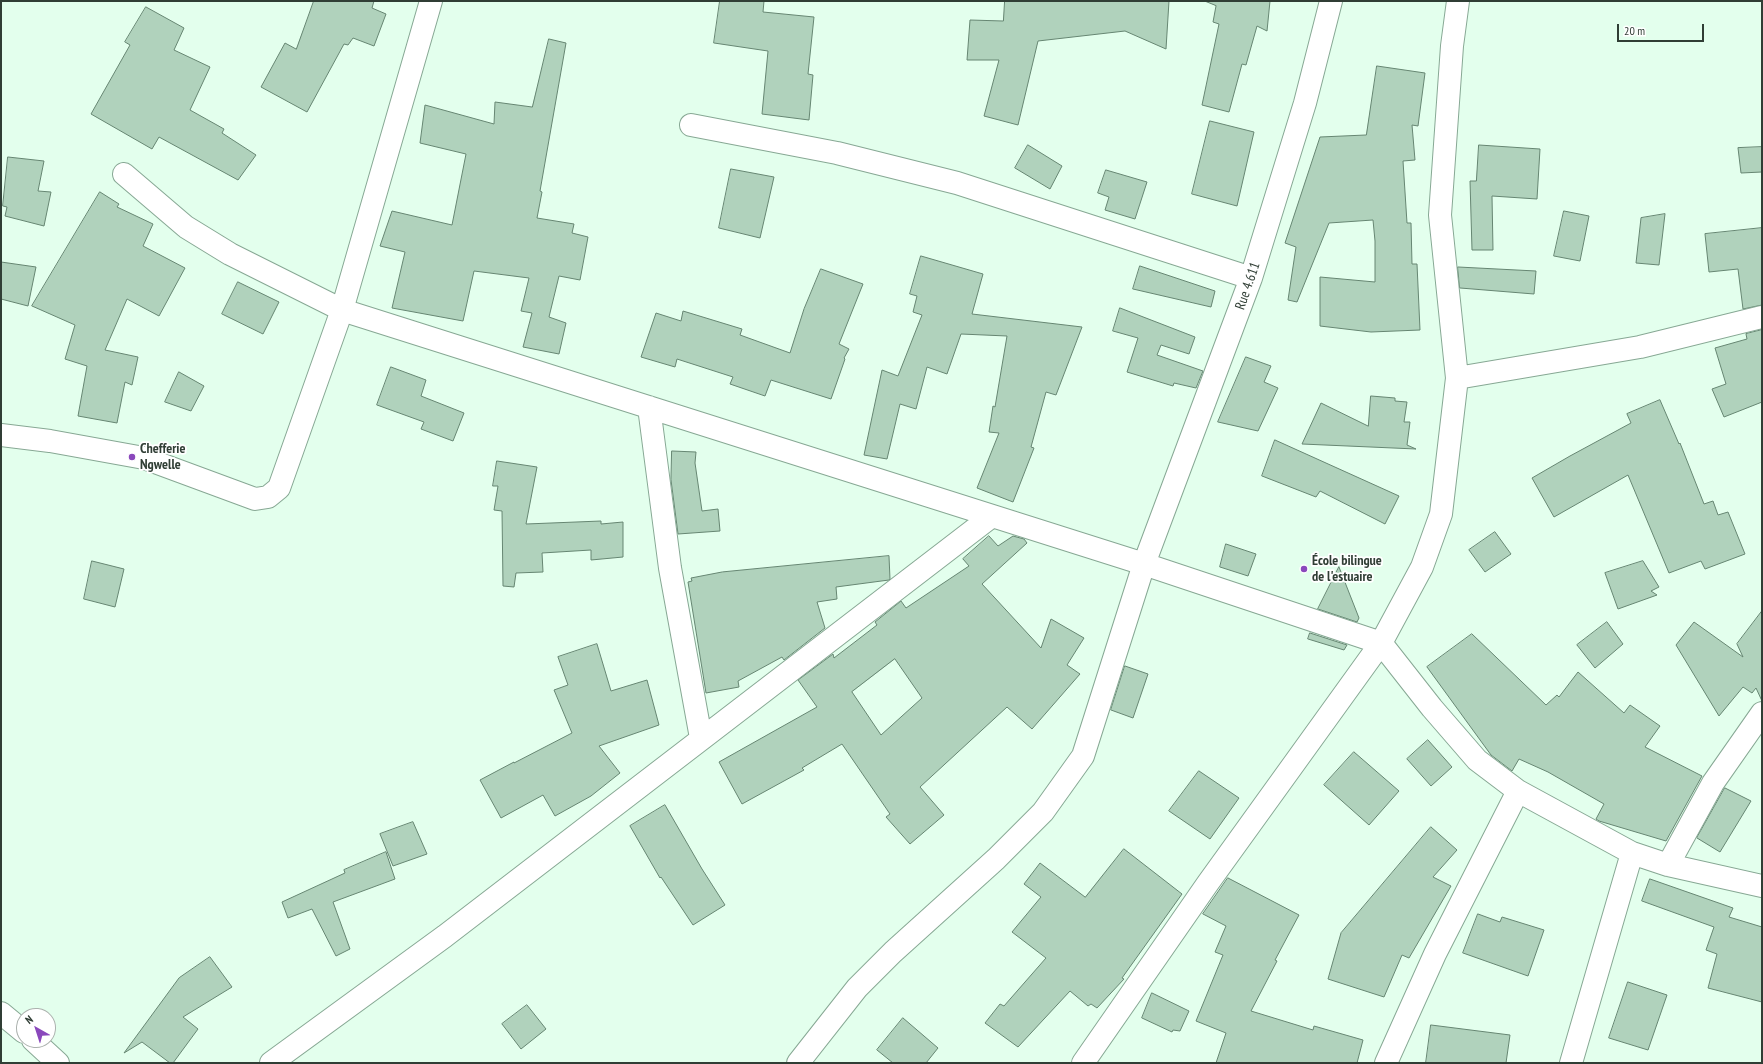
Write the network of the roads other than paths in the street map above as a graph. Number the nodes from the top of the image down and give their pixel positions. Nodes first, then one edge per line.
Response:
1 (431, 1) edge
2 (1331, 1) edge
3 (1458, 1) edge
4 (691, 125) dead end
5 (124, 174) dead end
6 (1251, 278) junction
7 (342, 310) junction
8 (1762, 317) edge
9 (1457, 378) junction
10 (649, 407) junction
11 (1, 435) edge
12 (992, 516) junction
13 (1144, 564) junction
14 (1382, 643) junction
15 (1762, 713) edge
16 (701, 738) junction
17 (1518, 791) junction
18 (1632, 853) junction
19 (1668, 865) junction
20 (1762, 886) edge
21 (1, 1013) edge
22 (16, 1025) edge
23 (42, 1048) edge
24 (58, 1063) edge
25 (271, 1063) edge
26 (798, 1063) edge
27 (1083, 1063) edge
28 (1386, 1063) edge
29 (1571, 1063) edge

1 - 7 street
2 - 6 street, Rue 4.611
3 - 9 street
4 - 6 street
5 - 7 street
6 - 13 street, Rue 4.611
7 - 10 street
7 - 11 street
8 - 9 street
9 - 14 street
10 - 12 street
10 - 16 street
12 - 13 street
12 - 16 street
13 - 14 street
13 - 26 street, Rue 4.611
14 - 17 street
14 - 27 street
15 - 19 street
16 - 25 street
17 - 18 street
17 - 28 street
18 - 19 street
18 - 29 street
19 - 20 street
21 - 22 street
23 - 24 street

